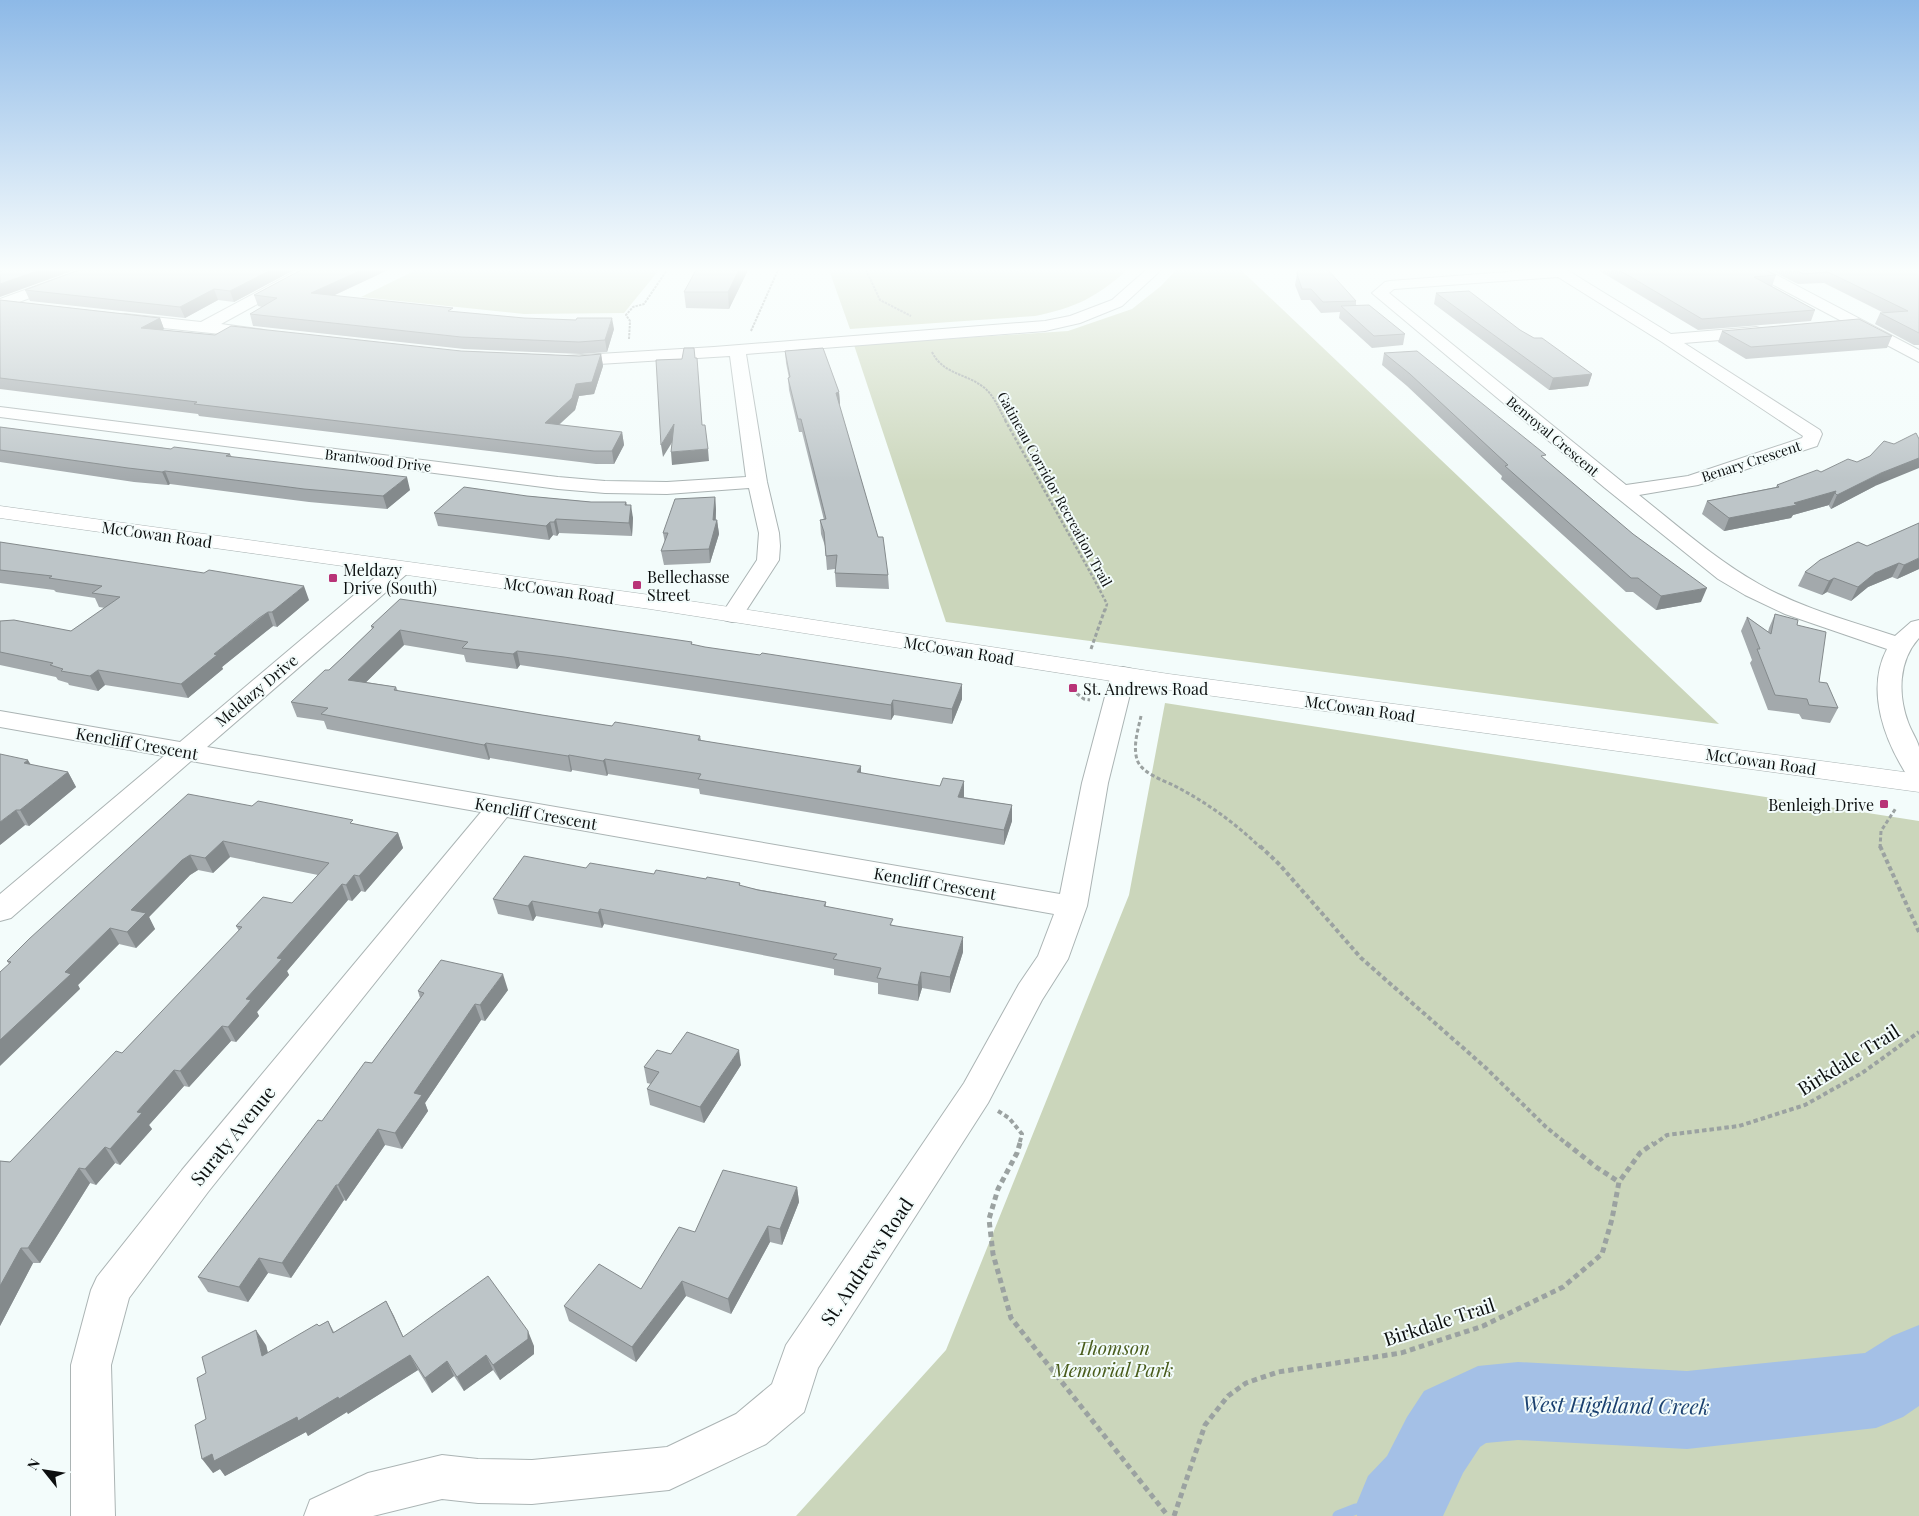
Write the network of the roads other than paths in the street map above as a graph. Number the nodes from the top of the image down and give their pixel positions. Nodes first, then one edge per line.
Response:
1 (856, 341) edge
2 (1438, 341) edge
3 (1671, 341) edge
4 (1888, 341) edge
5 (737, 350) junction
6 (1919, 357) edge
7 (547, 361) edge
8 (0, 412) edge
9 (757, 482) junction
10 (1622, 492) junction
11 (0, 512) edge
12 (400, 568) junction
13 (732, 615) junction
14 (1919, 626) edge
15 (1899, 645) junction
16 (1123, 674) junction
17 (0, 719) edge
18 (185, 750) junction
19 (1919, 774) edge
20 (1919, 783) edge
21 (501, 806) junction
22 (1072, 906) junction
23 (0, 910) edge
24 (93, 1516) edge
25 (326, 1516) edge

1 - 5 street
2 - 10 street, Benroyal Crescent
3 - 10 street, Benary Crescent
4 - 6 street
5 - 7 street
5 - 9 street
8 - 9 street, Brantwood Drive
9 - 13 street
10 - 15 street, Benroyal Crescent
11 - 12 main road, McCowan Road
12 - 13 main road, McCowan Road
12 - 18 street, Meldazy Drive
13 - 16 main road, McCowan Road
14 - 15 street
15 - 19 street
16 - 20 main road, McCowan Road
16 - 22 street, St. Andrews Road
17 - 18 street, Kencliff Crescent
18 - 21 street, Kencliff Crescent
18 - 23 street, Meldazy Drive
21 - 22 street, Kencliff Crescent
21 - 24 street, Suraty Avenue
22 - 25 street, St. Andrews Road

